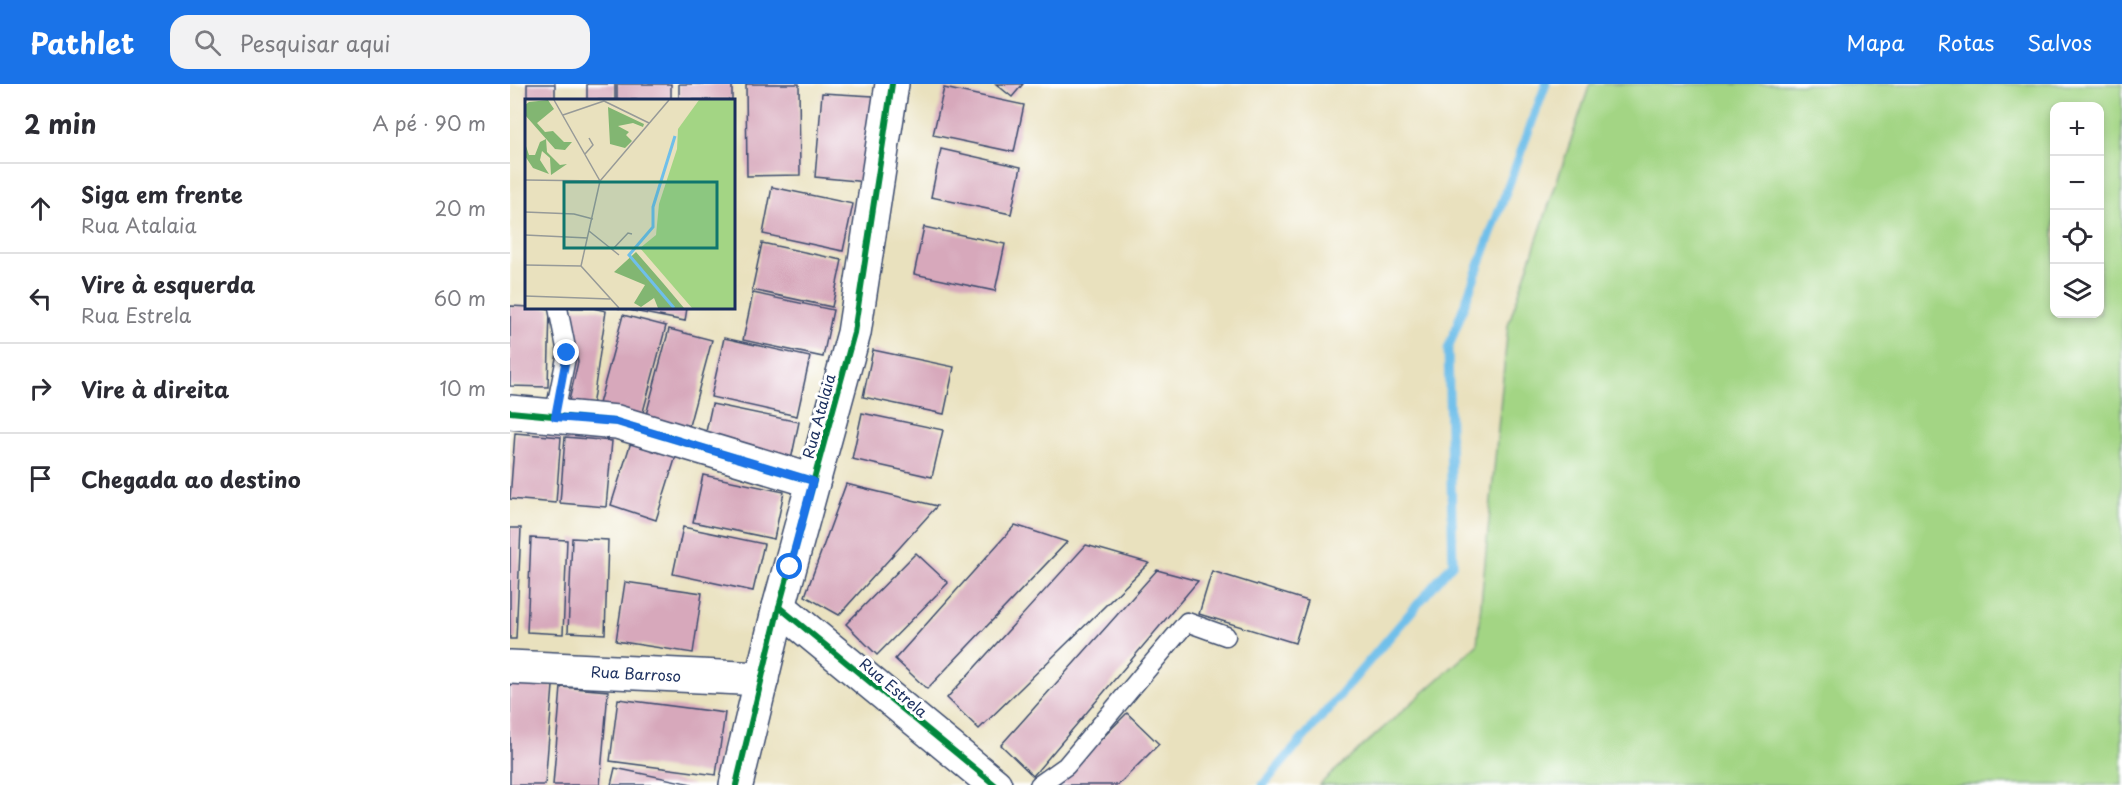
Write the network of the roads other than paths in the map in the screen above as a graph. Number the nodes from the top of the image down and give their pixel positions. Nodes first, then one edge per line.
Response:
1 (892, 84) edge
2 (558, 309) edge
3 (510, 412) edge
4 (555, 417) junction
5 (813, 481) junction
6 (779, 607) junction
7 (1226, 636) dead end
8 (510, 667) edge
9 (762, 679) junction
10 (736, 785) edge
11 (995, 785) edge
12 (1039, 785) edge

1 - 5 street, Rua Atalaia
2 - 4 lane
3 - 4 street
4 - 5 street
5 - 6 street, Rua Atalaia
6 - 9 street, Rua Atalaia
6 - 11 street, Rua Estrela
7 - 12 lane
8 - 9 street, Rua Barroso
9 - 10 street, Rua Atalaia

